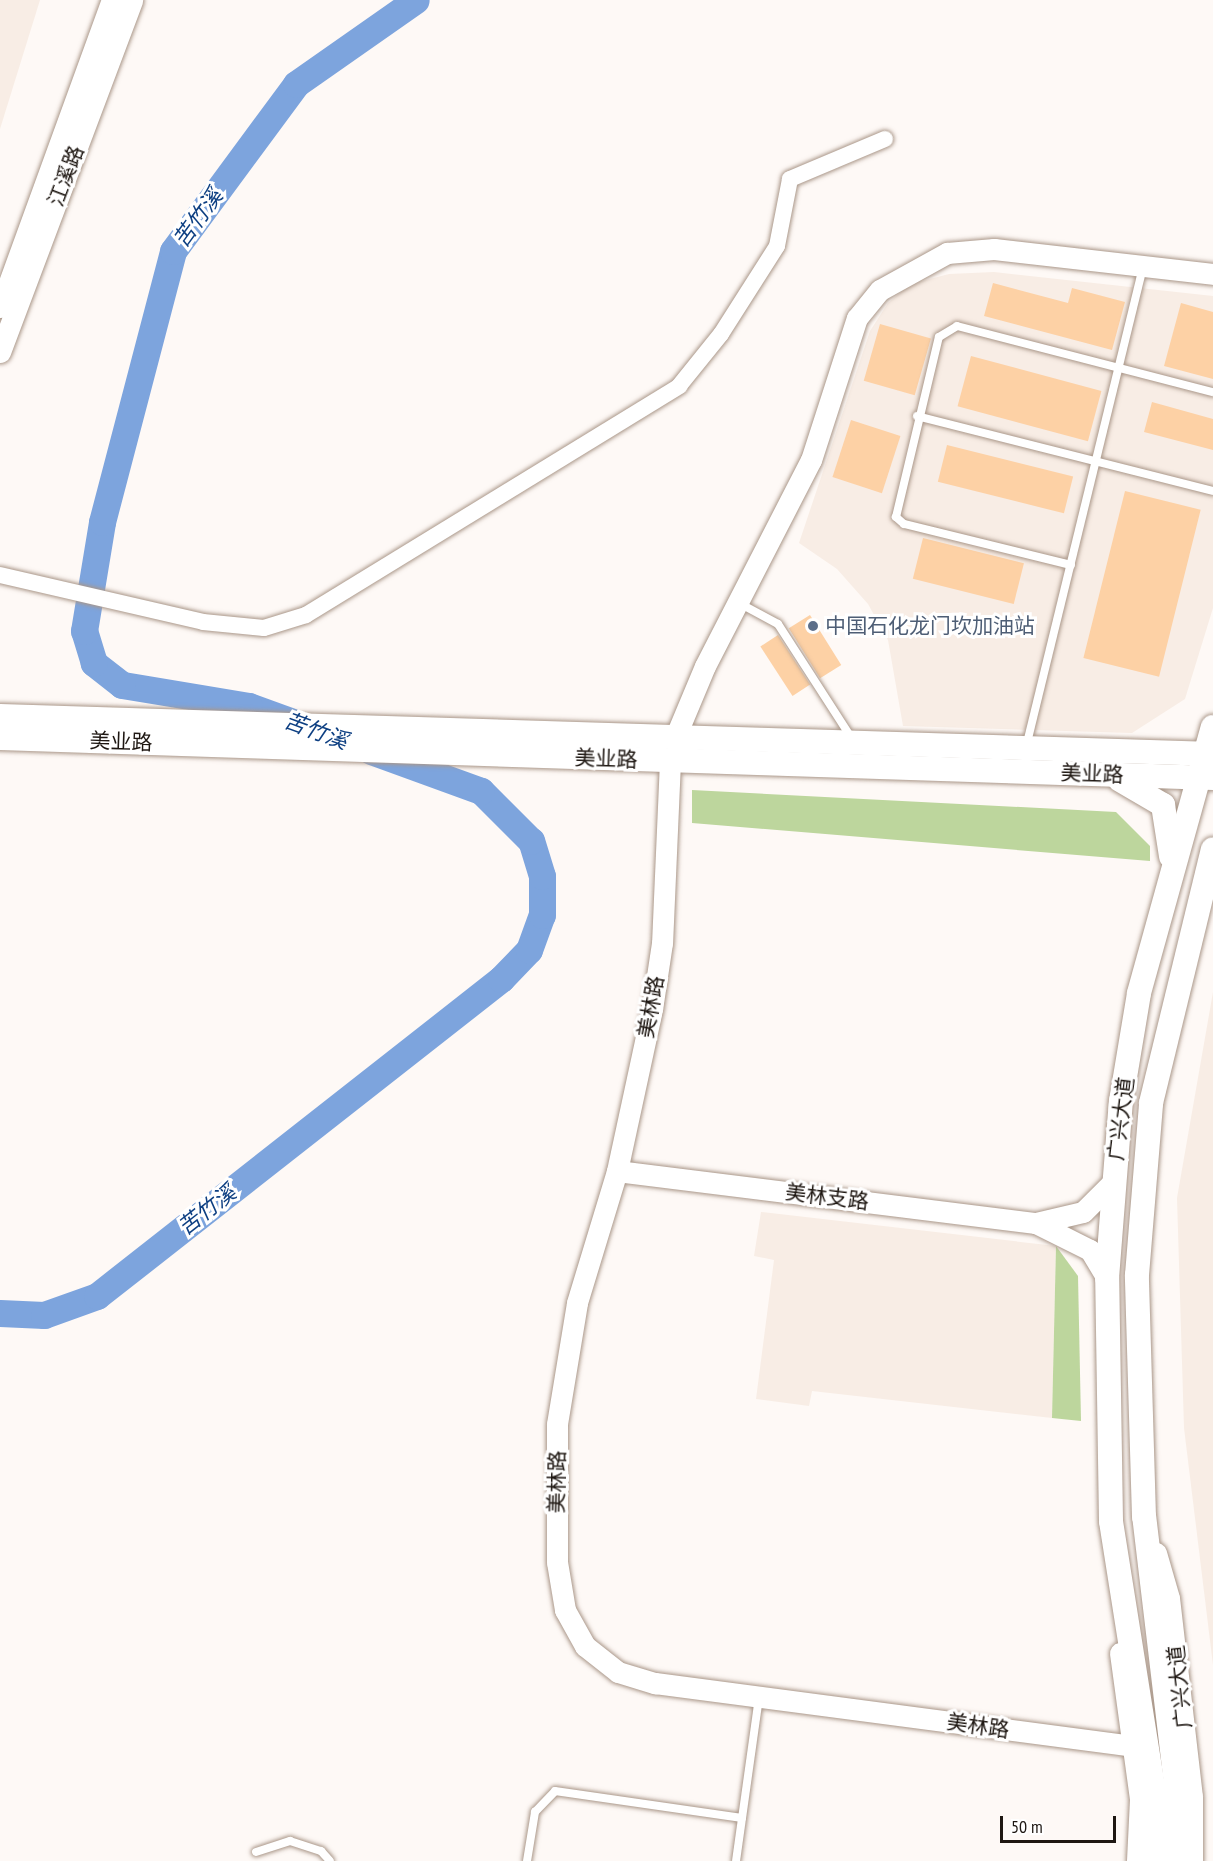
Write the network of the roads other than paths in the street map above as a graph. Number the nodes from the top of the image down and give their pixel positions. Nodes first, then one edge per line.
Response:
1 (112, 0) edge
2 (132, 0) edge
3 (885, 139) dead end
4 (1143, 266) junction
5 (1213, 274) edge
6 (0, 307) edge
7 (0, 352) edge
8 (1119, 367) junction
9 (1213, 392) edge
10 (917, 416) junction
11 (1096, 461) junction
12 (1213, 491) edge
13 (1071, 565) junction
14 (0, 575) edge
15 (739, 603) junction
16 (0, 716) edge
17 (1213, 727) edge
18 (0, 738) edge
19 (855, 744) junction
20 (551, 747) junction
21 (1026, 748) junction
22 (672, 751) junction
23 (1209, 754) edge
24 (1085, 773) junction
25 (1206, 778) edge
26 (1213, 849) edge
27 (1170, 883) junction
28 (1200, 899) junction
29 (617, 1171) junction
30 (1114, 1181) junction
31 (1036, 1223) junction
32 (1107, 1278) junction
33 (1144, 1517) junction
34 (1111, 1521) junction
35 (759, 1696) junction
36 (1133, 1746) junction
37 (742, 1818) junction
38 (256, 1852) dead end
39 (330, 1861) edge
40 (527, 1861) edge
41 (736, 1861) edge
42 (1137, 1861) edge
43 (1153, 1861) edge
44 (1174, 1861) edge
45 (1192, 1861) edge

1 - 6 street, 江溪路
2 - 7 street, 江溪路
3 - 14 street
4 - 5 street
4 - 8 lane
4 - 15 street
8 - 9 lane
8 - 10 lane
8 - 11 lane
10 - 11 lane
10 - 13 lane
11 - 12 lane
11 - 13 lane
13 - 21 lane
15 - 19 lane
15 - 22 street
16 - 20 main road, 美业路
17 - 23 main road, 广兴大道
18 - 20 main road, 美业路
19 - 21 main road, 美业路
19 - 22 main road, 美业路
20 - 22 main road, 美业路
21 - 23 main road, 美业路
22 - 24 main road, 美业路
22 - 29 street, 美林路
23 - 25 main road, 广兴大道
24 - 25 main road, 美业路
24 - 27 main road
25 - 27 main road, 广兴大道
26 - 28 main road, 广兴大道
27 - 28 main road
27 - 30 main road, 广兴大道
28 - 33 main road, 广兴大道
29 - 31 street, 美林支路
29 - 35 street, 美林路
30 - 31 street
30 - 32 main road, 广兴大道
31 - 32 street
32 - 34 main road, 广兴大道
33 - 44 main road, 广兴大道
33 - 45 street, 广兴大道
34 - 36 street, 广兴大道
34 - 43 main road, 广兴大道
35 - 36 street, 美林路
35 - 37 lane
36 - 42 street, 广兴大道
37 - 40 lane
37 - 41 lane
38 - 39 lane

